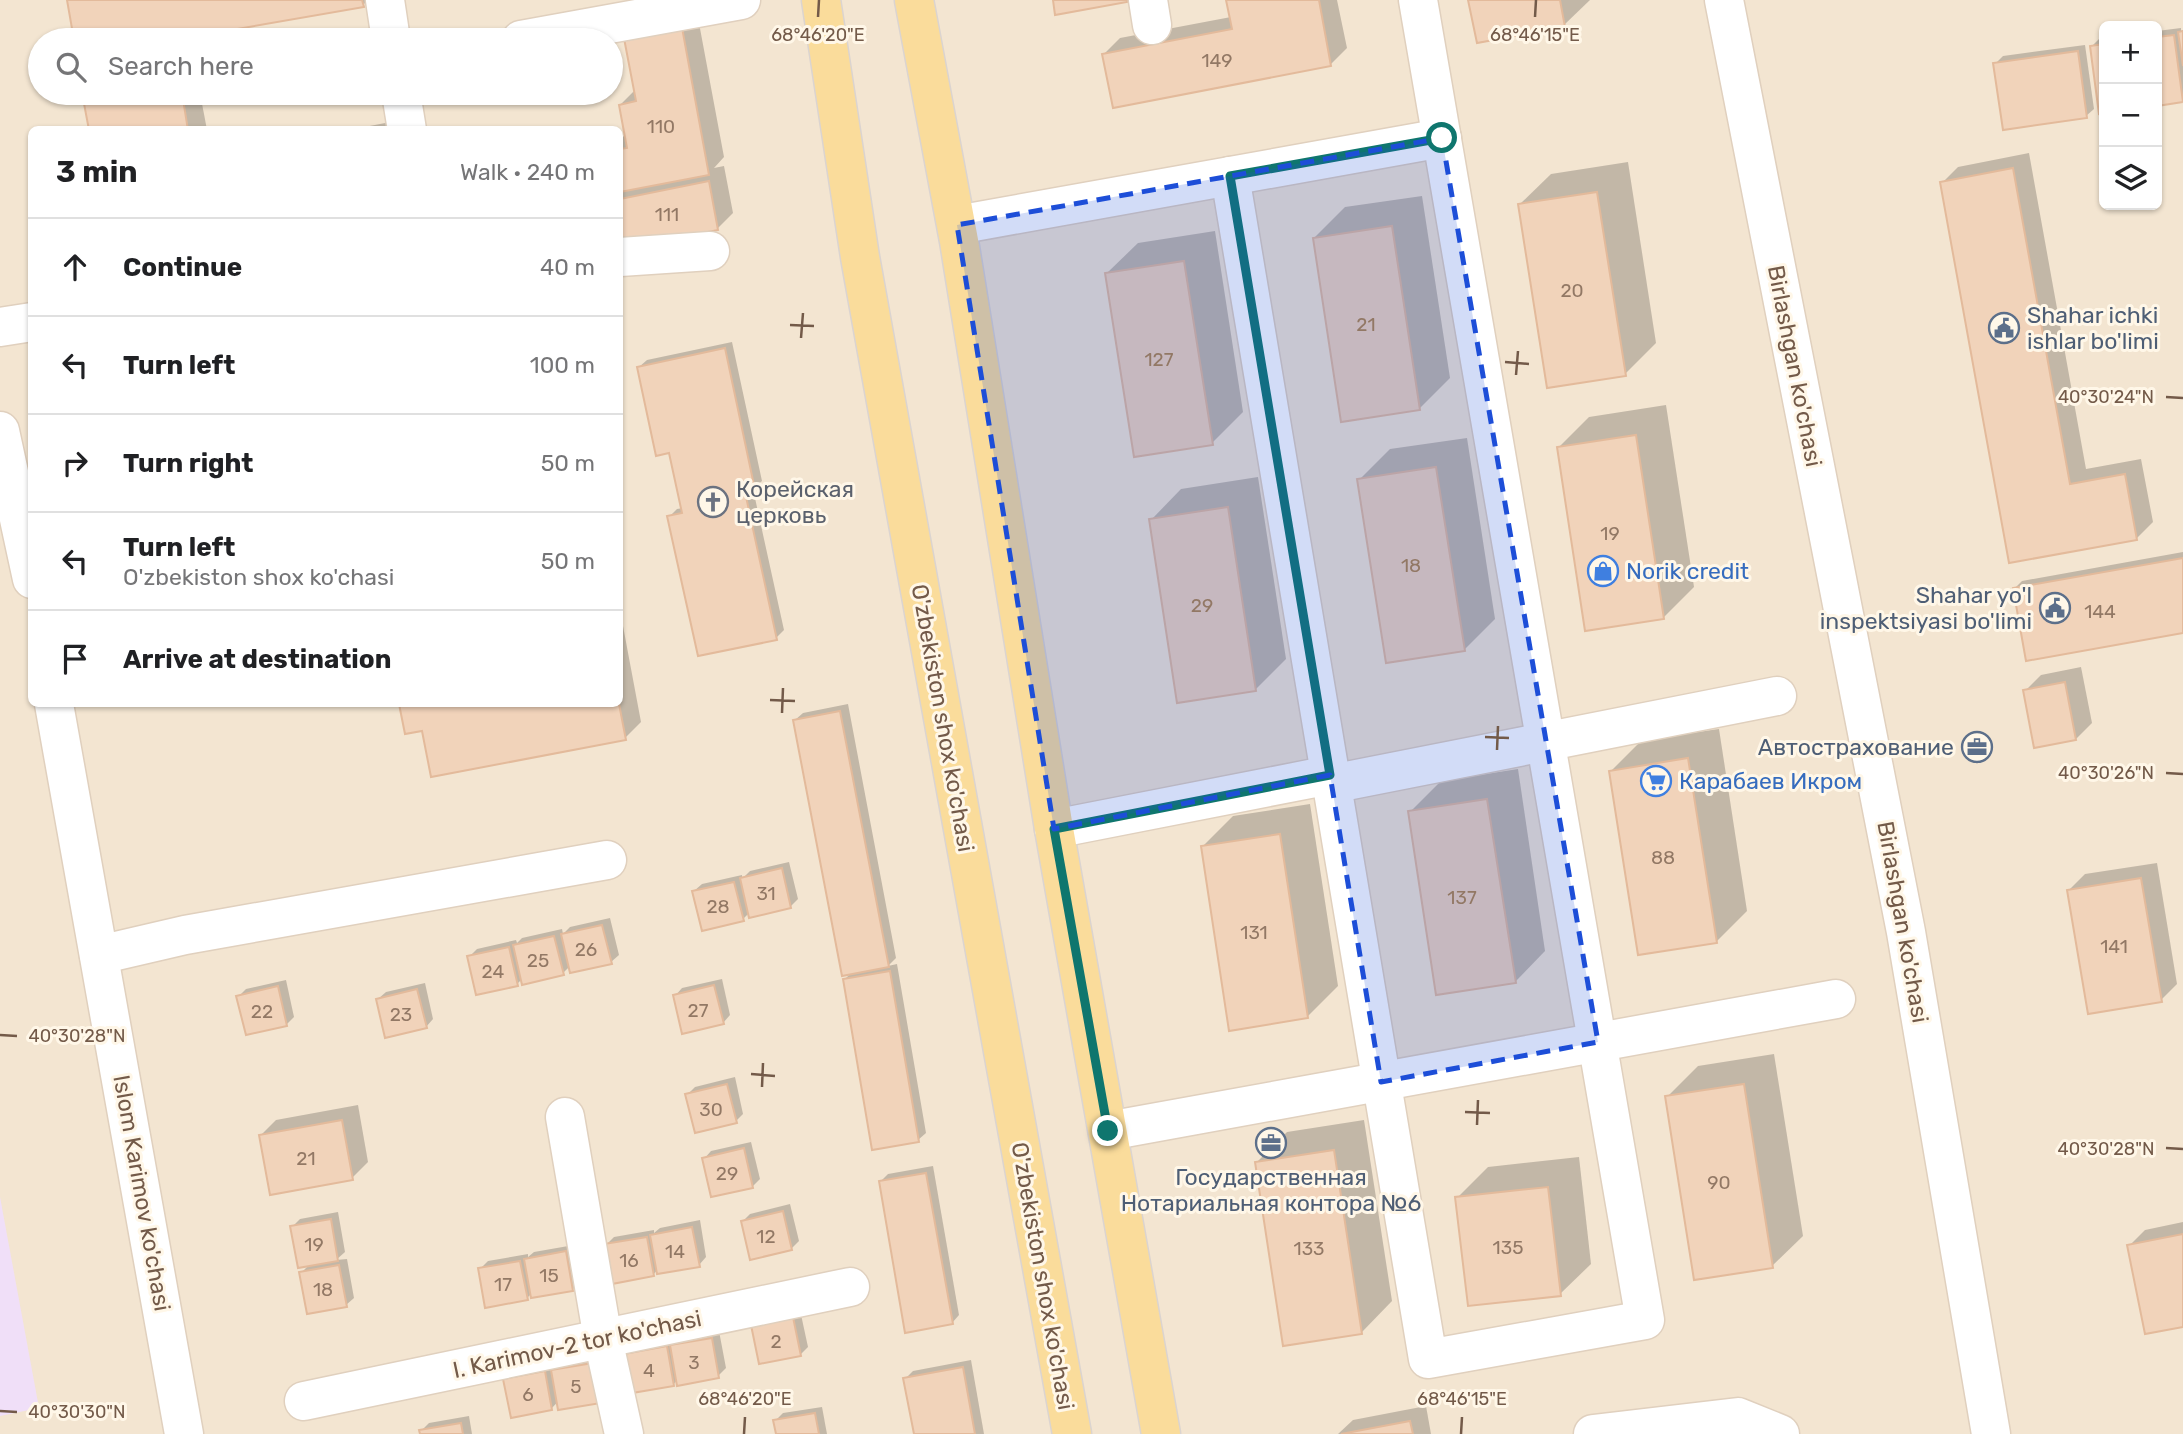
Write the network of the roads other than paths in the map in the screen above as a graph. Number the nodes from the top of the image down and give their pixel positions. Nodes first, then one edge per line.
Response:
1 (384, 0) edge
2 (741, 0) edge
3 (821, 0) edge
4 (914, 0) edge
5 (1418, 0) edge
6 (1724, 0) edge
7 (389, 28) edge
8 (587, 28) edge
9 (403, 105) edge
10 (406, 126) edge
11 (1442, 138) junction
12 (1230, 176) junction
13 (957, 225) junction
14 (710, 251) dead end
15 (623, 257) edge
16 (28, 324) edge
17 (0, 327) edge
18 (0, 431) edge
19 (28, 560) edge
20 (1777, 696) dead end
21 (55, 707) edge
22 (1546, 741) junction
23 (1331, 779) junction
24 (1054, 829) junction
25 (607, 860) dead end
26 (99, 955) junction
27 (1836, 999) dead end
28 (1598, 1042) junction
29 (1381, 1082) junction
30 (565, 1117) dead end
31 (1108, 1131) junction
32 (850, 1287) dead end
33 (603, 1339) junction
34 (304, 1401) dead end
35 (184, 1434) edge
36 (624, 1434) edge
37 (1072, 1434) edge
38 (1161, 1434) edge
39 (1593, 1434) edge
40 (1780, 1434) edge
41 (1992, 1434) edge

1 - 7 street
2 - 8 street
3 - 37 main road, O'zbekiston shox ko'chasi
4 - 13 main road
5 - 11 street
6 - 41 street, Birlashgan ko'chasi
9 - 10 street
11 - 12 street
11 - 22 street
12 - 13 street
12 - 23 street
13 - 24 main road
14 - 15 street
16 - 17 street
18 - 19 street
20 - 22 street
21 - 26 street, Islom Karimov ko'chasi
22 - 23 street
22 - 28 street
23 - 24 street
23 - 29 street
24 - 31 main road
25 - 26 street
26 - 35 street, Islom Karimov ko'chasi
27 - 28 street
28 - 29 street
28 - 29 street
29 - 31 street
30 - 33 street
31 - 38 main road
32 - 33 street, I. Karimov-2 tor ko'chasi
33 - 34 street, I. Karimov-2 tor ko'chasi
33 - 36 street
39 - 40 street

